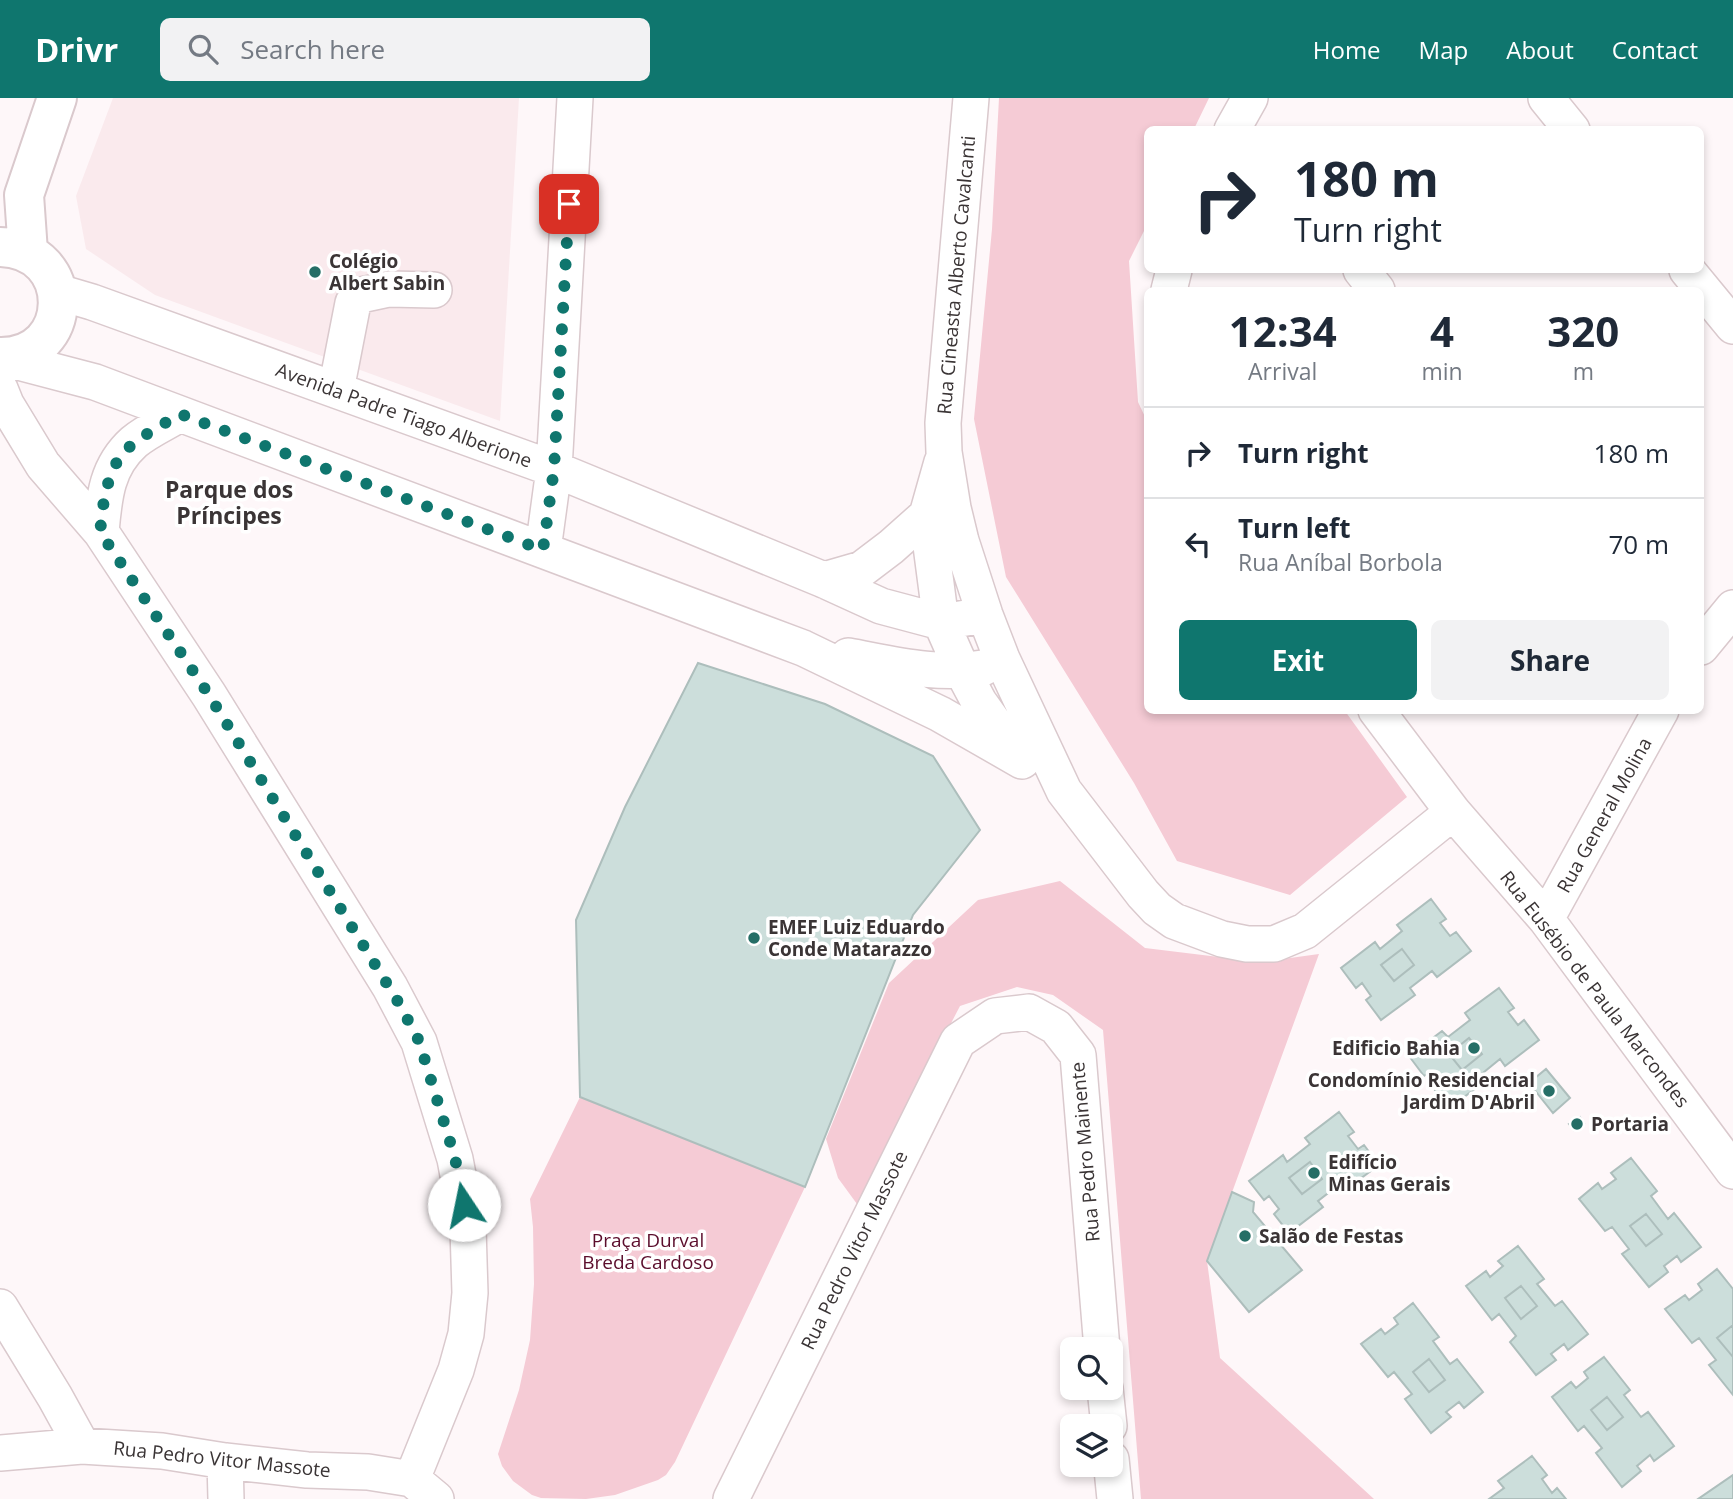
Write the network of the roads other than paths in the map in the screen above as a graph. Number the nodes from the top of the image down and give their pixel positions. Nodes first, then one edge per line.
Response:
1 (57, 98) edge
2 (575, 98) edge
3 (971, 98) edge
4 (1546, 98) edge
5 (1569, 126) edge
6 (14, 249) edge
7 (1363, 273) edge
8 (1689, 273) edge
9 (1375, 287) edge
10 (1701, 287) edge
11 (434, 290) dead end
12 (1704, 291) edge
13 (58, 292) junction
14 (1733, 326) edge
15 (1, 368) edge
16 (336, 390) junction
17 (180, 414) junction
18 (944, 452) junction
19 (554, 469) junction
20 (927, 515) junction
21 (100, 532) junction
22 (543, 550) junction
23 (824, 580) junction
24 (1733, 608) edge
25 (985, 615) junction
26 (941, 622) junction
27 (1704, 643) edge
28 (803, 648) junction
29 (1005, 665) junction
30 (963, 672) junction
31 (1379, 714) edge
32 (1659, 714) edge
33 (1022, 761) junction
34 (1064, 791) junction
35 (1453, 812) junction
36 (1546, 919) junction
37 (995, 1016) joint
38 (1731, 1161) edge
39 (0, 1307) edge
40 (1101, 1337) edge
41 (82, 1446) junction
42 (0, 1453) edge
43 (225, 1461) junction
44 (1113, 1477) edge
45 (424, 1489) edge
46 (226, 1499) edge
47 (731, 1499) edge
48 (1115, 1499) edge

1 - 6 main road
2 - 19 street
3 - 18 street, Rua Cineasta Alberto Cavalcanti
4 - 5 street
6 - 13 main road
7 - 9 street
8 - 10 street
11 - 16 street
12 - 14 street
13 - 15 main road
13 - 16 street, Avenida Padre Tiago Alberione
15 - 17 street
15 - 21 street
16 - 19 street, Avenida Padre Tiago Alberione
17 - 21 street
17 - 22 street
18 - 20 street, Rua Cineasta Alberto Cavalcanti
18 - 25 street, Rua Cineasta Alberto Cavalcanti
19 - 22 street
19 - 23 street, Avenida Padre Tiago Alberione
20 - 23 street
20 - 26 street, Rua Cineasta Alberto Cavalcanti
21 - 45 street
22 - 28 street
23 - 26 street, Avenida Padre Tiago Alberione
24 - 27 street
25 - 26 street, Avenida Padre Tiago Alberione
25 - 29 street, Rua Cineasta Alberto Cavalcanti
26 - 30 street, Rua Cineasta Alberto Cavalcanti
28 - 30 street
28 - 33 street
29 - 30 street
29 - 34 street, Rua Cineasta Alberto Cavalcanti
30 - 33 street, Rua Cineasta Alberto Cavalcanti
31 - 35 street, Rua Eusébio de Paula Marcondes
32 - 36 street, Rua General Molina
33 - 34 street, Rua Cineasta Alberto Cavalcanti
34 - 35 street, Rua Cineasta Alberto Cavalcanti
35 - 36 street, Rua Eusébio de Paula Marcondes
36 - 38 street, Rua Eusébio de Paula Marcondes
37 - 40 street, Rua Pedro Mainente
37 - 47 street, Rua Pedro Vitor Massote
39 - 41 street
41 - 42 street, Rua Pedro Vitor Massote
41 - 43 street, Rua Pedro Vitor Massote
43 - 45 street, Rua Pedro Vitor Massote
43 - 46 street
44 - 48 street

